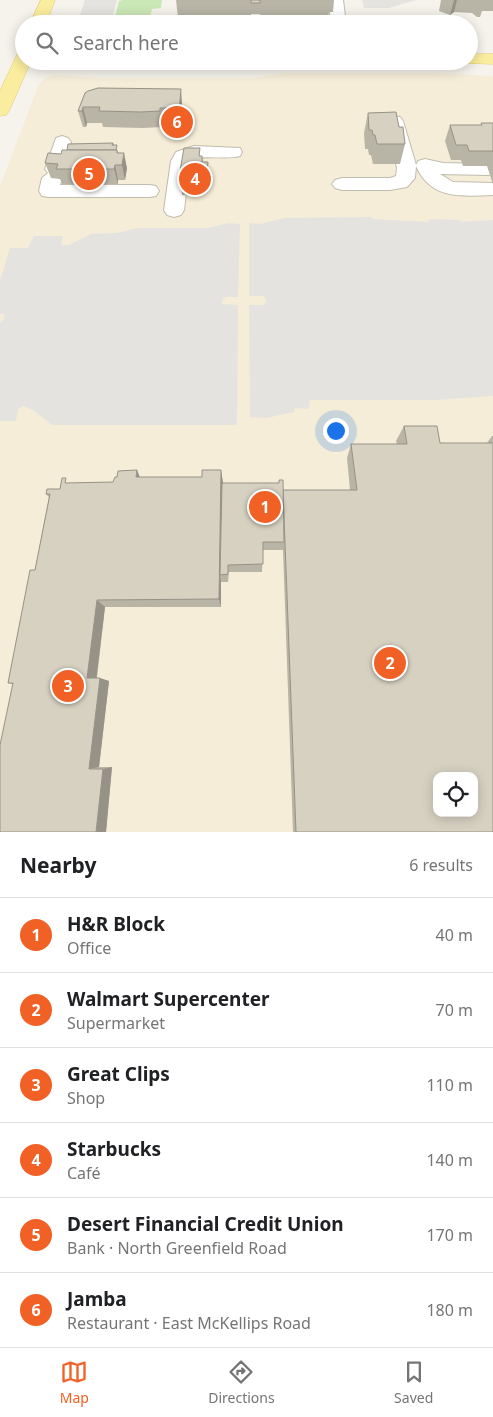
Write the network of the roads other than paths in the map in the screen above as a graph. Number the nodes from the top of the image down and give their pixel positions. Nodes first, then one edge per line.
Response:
1 (48, 0) edge
2 (336, 0) edge
3 (42, 15) edge
4 (338, 15) edge
5 (478, 59) edge
6 (493, 59) edge
7 (16, 70) edge
8 (0, 111) edge
9 (394, 120) edge
10 (62, 142) dead end
11 (233, 152) dead end
12 (427, 171) dead end
13 (491, 178) edge
14 (342, 184) dead end
15 (149, 191) dead end
16 (174, 210) dead end

1 - 3 main road
2 - 4 lane
5 - 6 main road
7 - 8 main road
9 - 14 lane
10 - 15 lane
11 - 16 lane
12 - 13 lane

